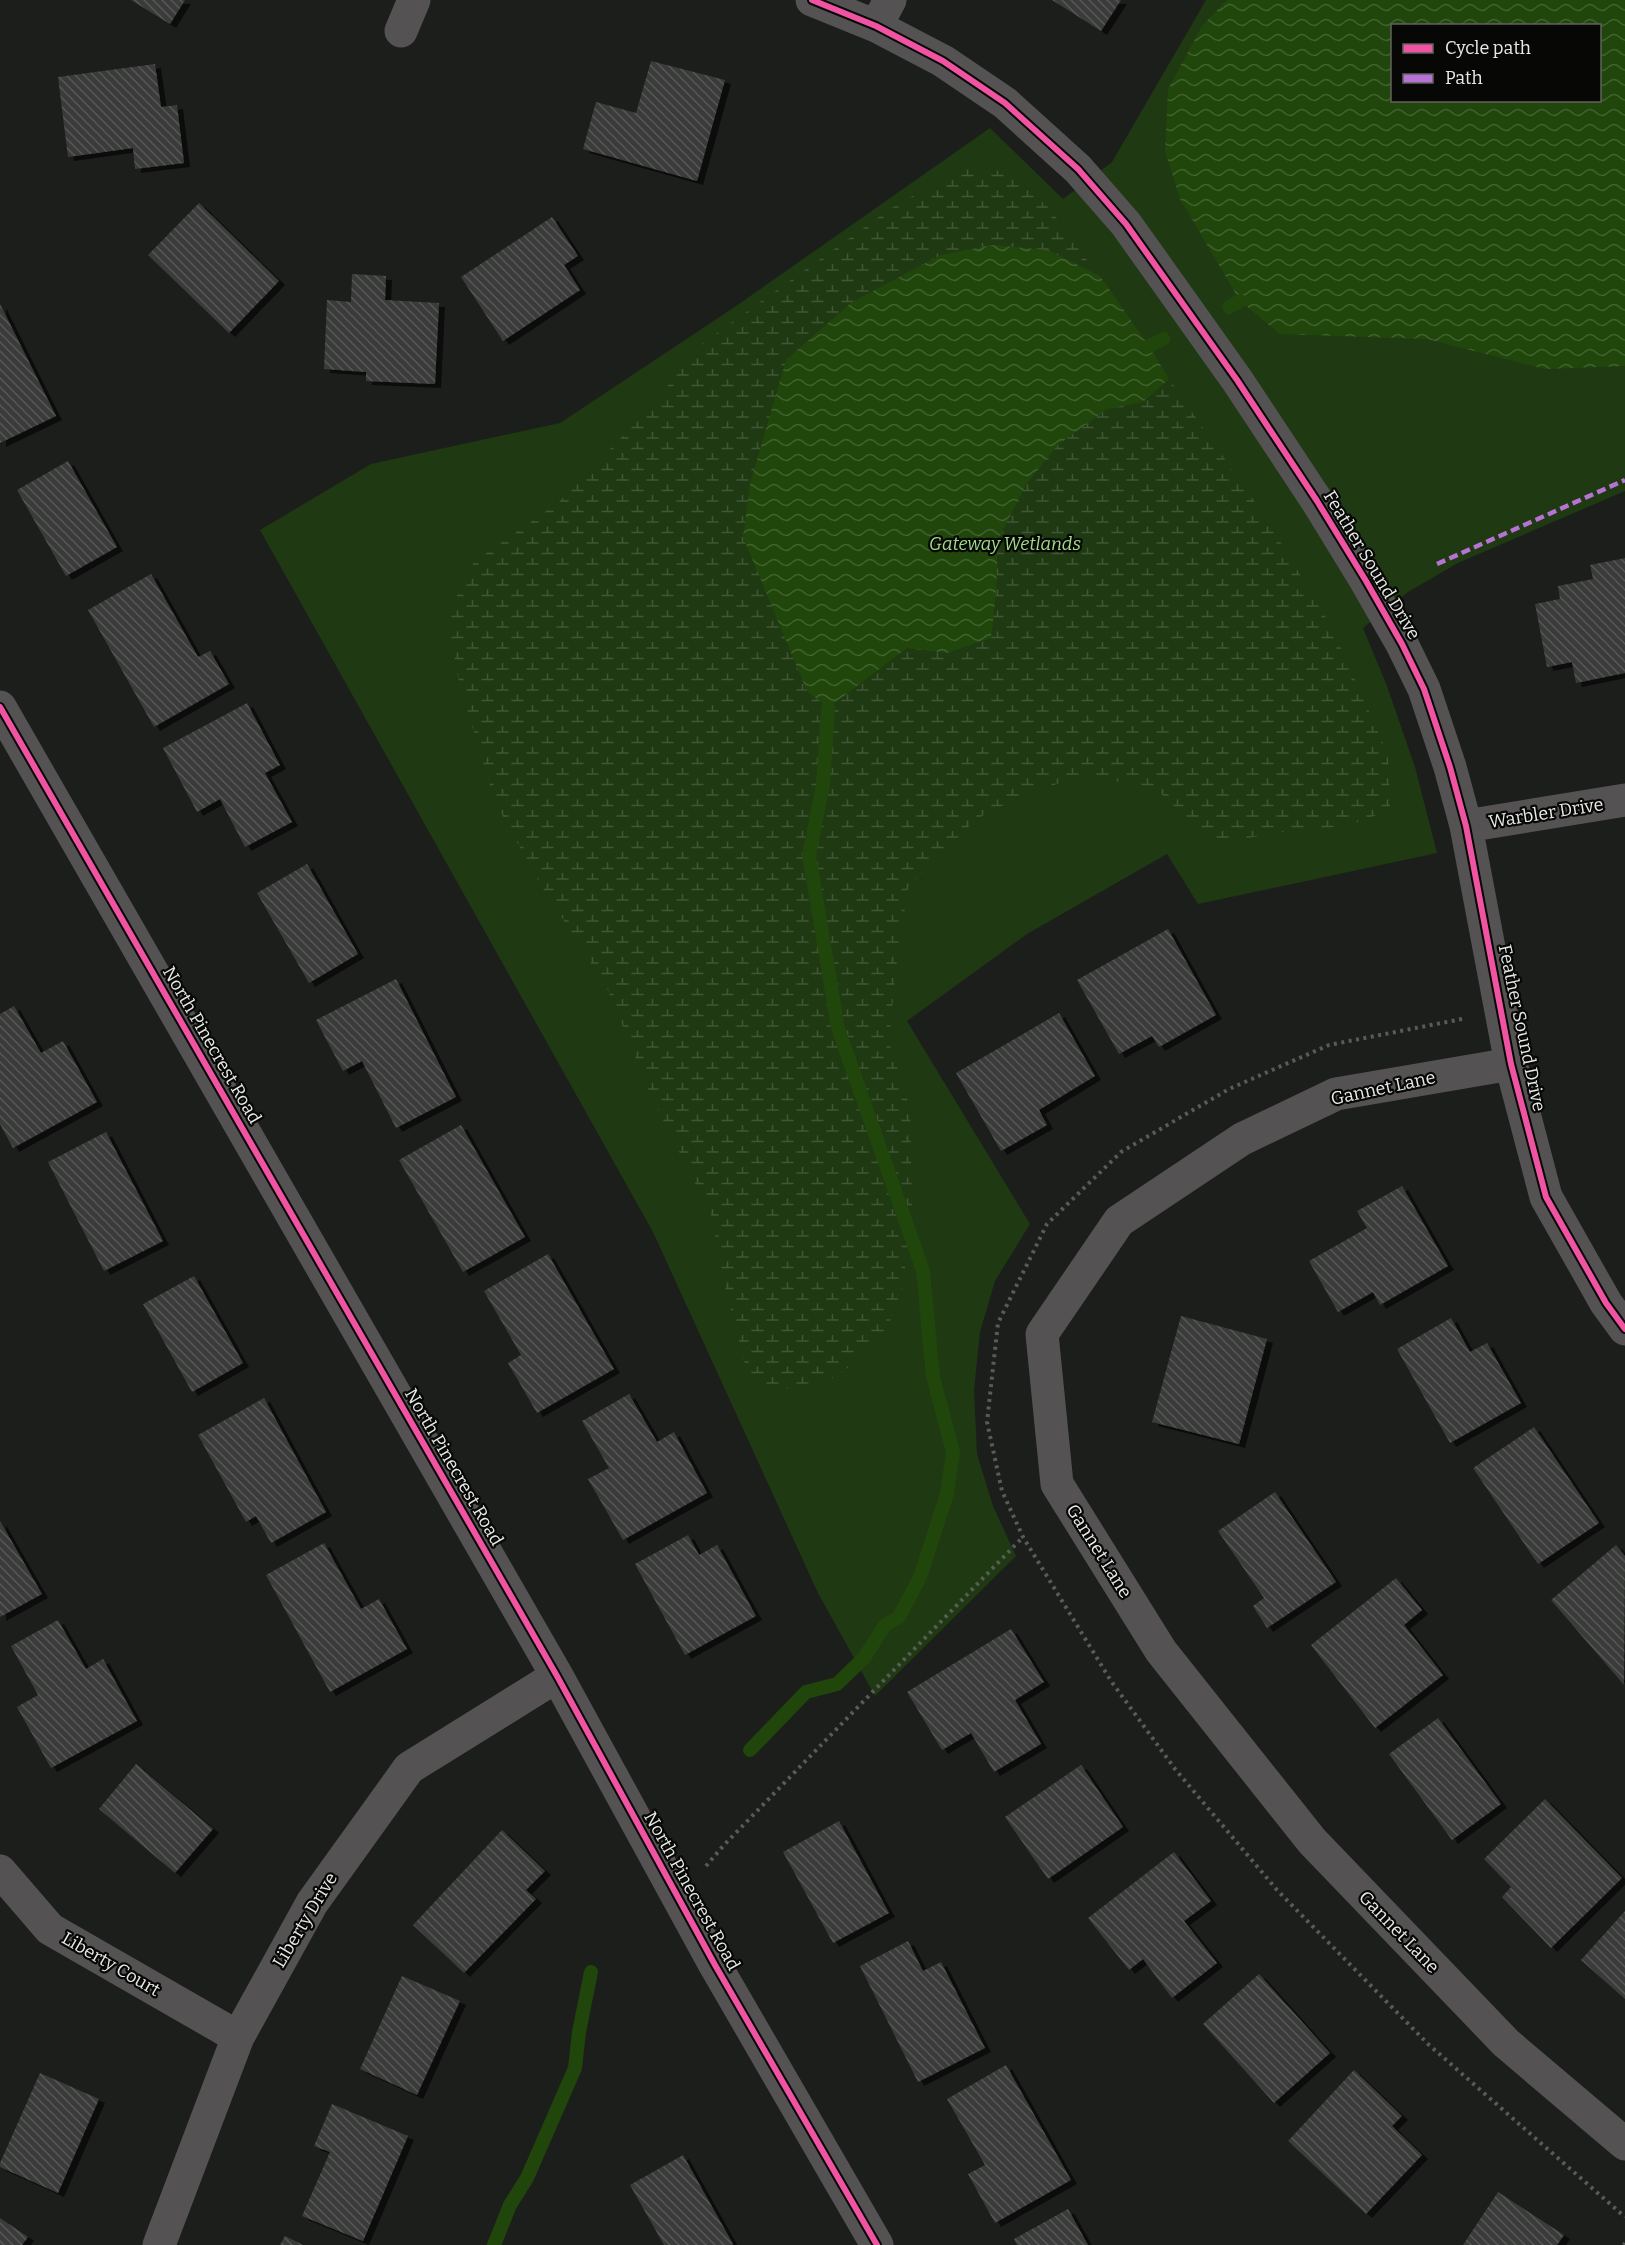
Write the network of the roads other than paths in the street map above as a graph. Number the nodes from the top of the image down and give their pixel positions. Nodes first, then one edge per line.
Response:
1 (414, 0) edge
2 (812, 0) edge
3 (883, 13) edge
4 (401, 31) dead end
5 (3, 719) edge
6 (1625, 800) edge
7 (1466, 826) junction
8 (1511, 1064) junction
9 (1625, 1329) edge
10 (557, 1676) junction
11 (0, 1870) edge
12 (238, 2037) junction
13 (1625, 2144) edge
14 (159, 2245) edge
15 (877, 2245) edge

1 - 4 street
2 - 3 street, Feather Sound Drive
3 - 7 street, Feather Sound Drive
5 - 10 street, North Pinecrest Road
6 - 7 street, Warbler Drive
7 - 8 street, Feather Sound Drive
8 - 9 street, Feather Sound Drive
8 - 13 street, Gannet Lane
10 - 12 street, Liberty Drive
10 - 15 street, North Pinecrest Road
11 - 12 street, Liberty Court
12 - 14 street, Liberty Drive

